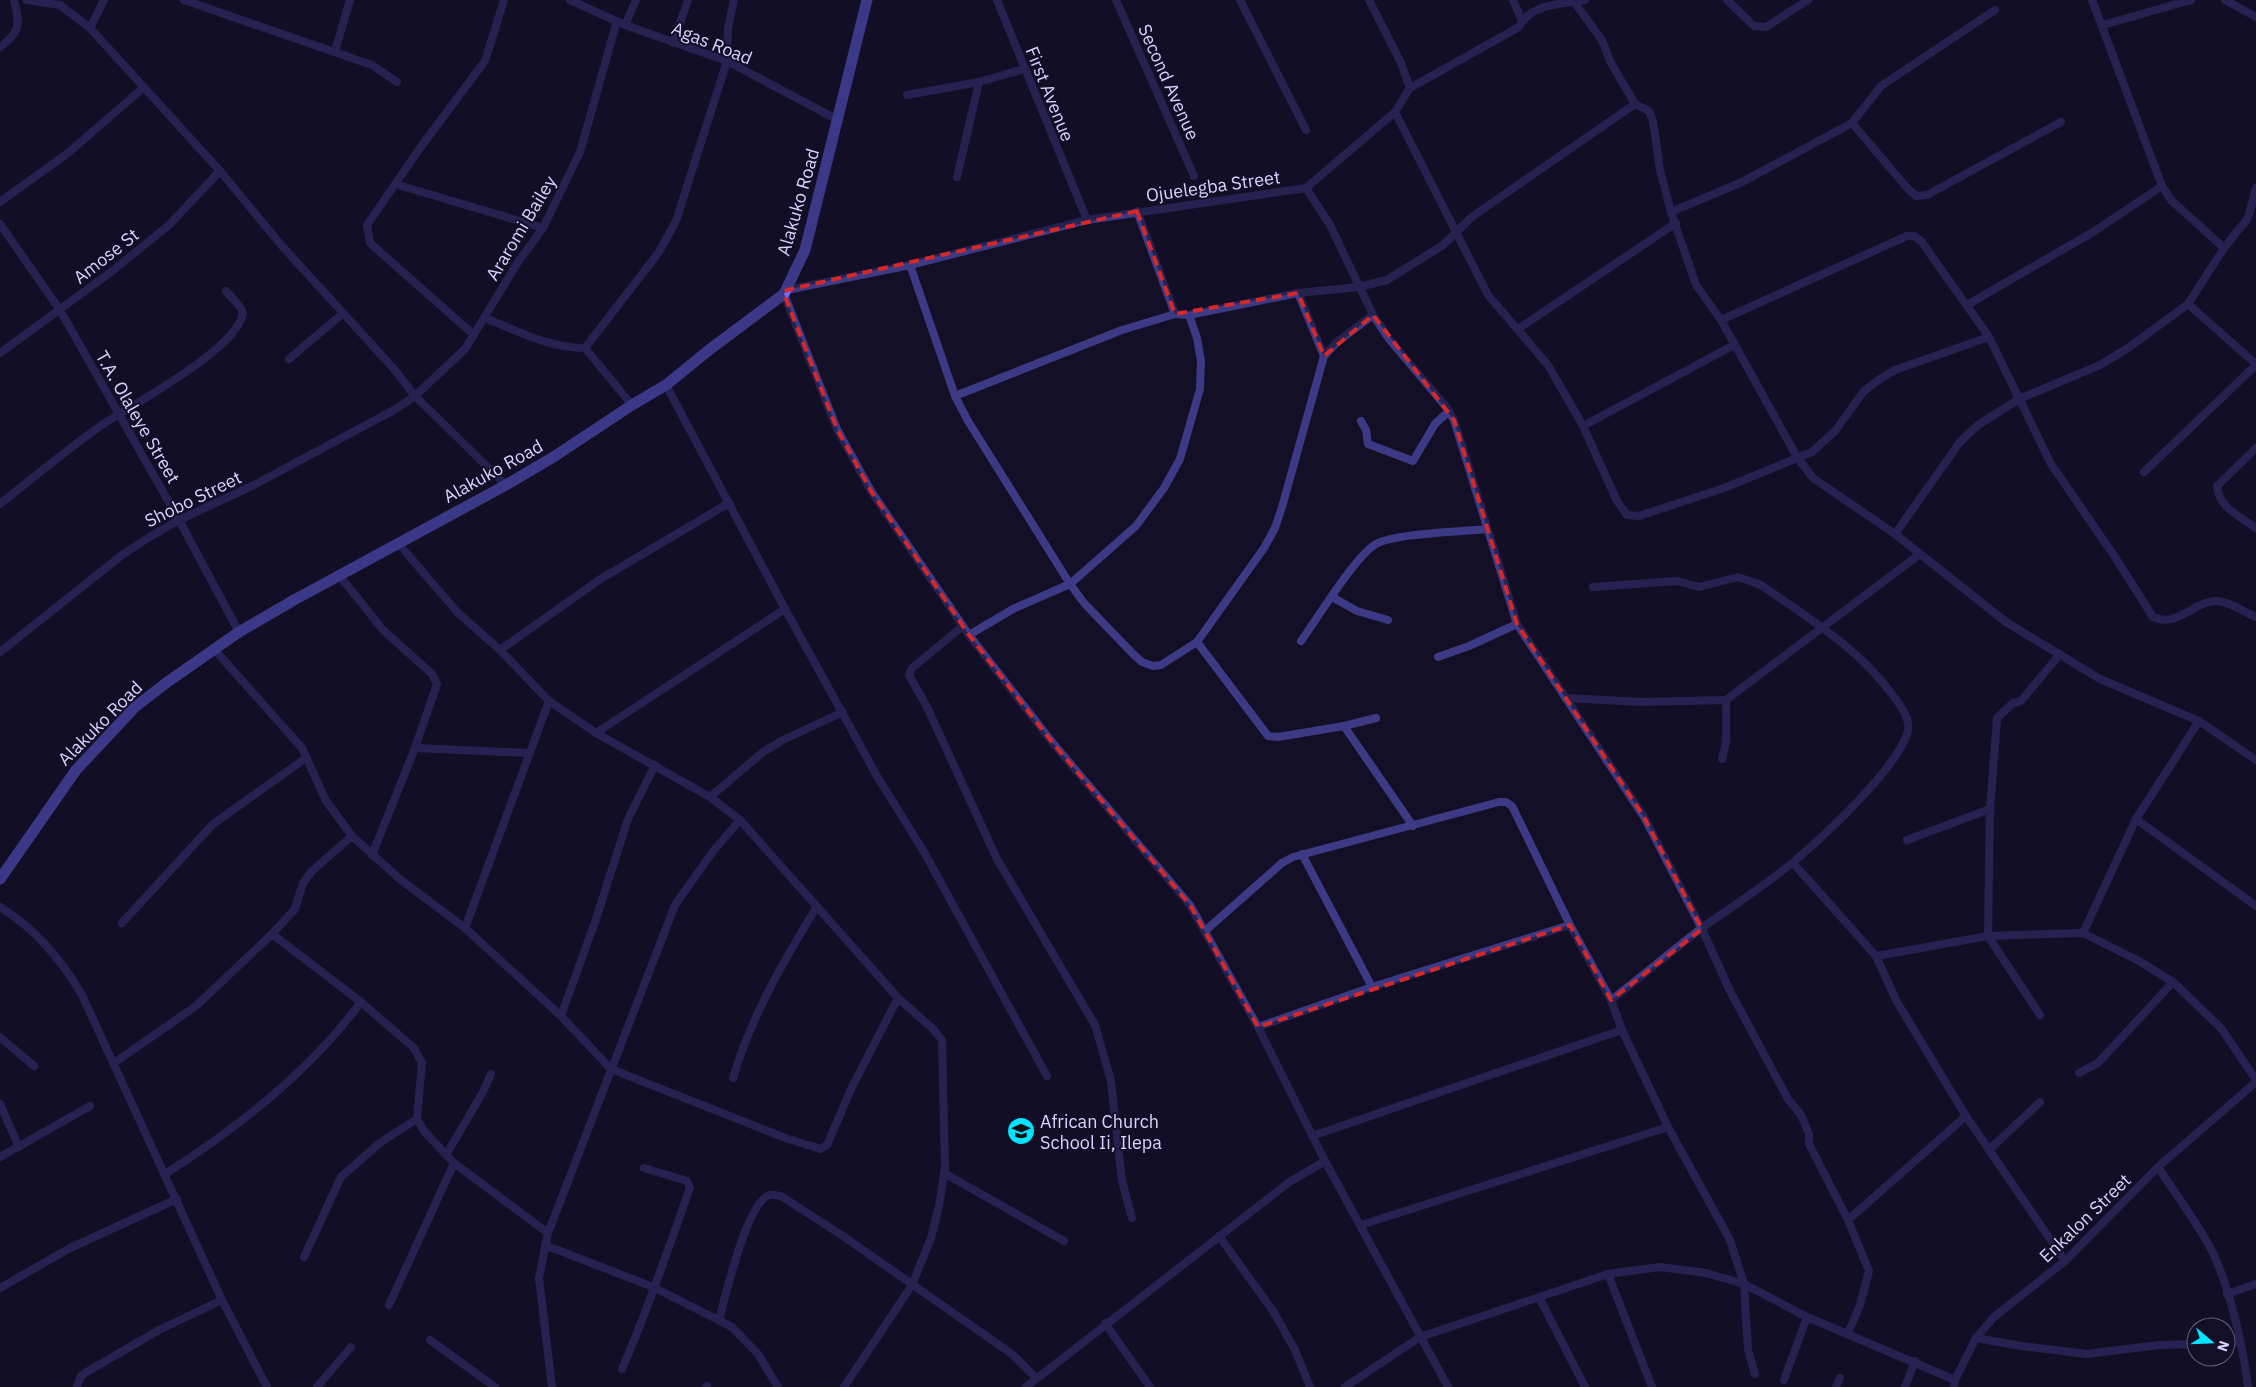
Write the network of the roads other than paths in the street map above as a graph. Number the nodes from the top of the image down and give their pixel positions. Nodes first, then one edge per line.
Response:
1 (14, 0) edge
2 (27, 0) edge
3 (104, 0) edge
4 (184, 0) edge
5 (350, 0) edge
6 (504, 0) edge
7 (570, 0) edge
8 (636, 0) edge
9 (688, 0) edge
10 (734, 0) edge
11 (867, 0) edge
12 (997, 0) edge
13 (1116, 0) edge
14 (1240, 0) edge
15 (1369, 0) edge
16 (1513, 0) edge
17 (1585, 0) edge
18 (1727, 0) edge
19 (1808, 0) edge
20 (2092, 0) edge
21 (2191, 0) edge
22 (2225, 0) edge
23 (1574, 2) junction
24 (1995, 10) dead end
25 (2256, 17) edge
26 (617, 21) junction
27 (1522, 21) junction
28 (625, 25) junction
29 (2103, 25) junction
30 (90, 28) junction
31 (673, 43) junction
32 (0, 47) edge
33 (335, 51) junction
34 (727, 61) junction
35 (1024, 69) junction
36 (397, 82) dead end
37 (979, 82) junction
38 (143, 88) junction
39 (1410, 88) junction
40 (906, 95) dead end
41 (1635, 104) junction
42 (1395, 112) junction
43 (838, 120) junction
44 (2062, 122) dead end
45 (1852, 123) junction
46 (1306, 130) dead end
47 (220, 171) junction
48 (1194, 176) dead end
49 (957, 177) dead end
50 (395, 184) junction
51 (2162, 186) junction
52 (1306, 188) junction
53 (2256, 188) edge
54 (0, 202) edge
55 (1137, 211) junction
56 (1671, 212) junction
57 (1087, 220) junction
58 (1676, 223) junction
59 (0, 224) edge
60 (543, 228) junction
61 (1456, 231) junction
62 (2224, 248) junction
63 (910, 265) junction
64 (1360, 286) junction
65 (226, 291) dead end
66 (785, 292) junction
67 (1298, 293) junction
68 (1967, 304) junction
69 (2188, 304) junction
70 (60, 310) junction
71 (342, 314) junction
72 (1175, 314) junction
73 (1189, 315) junction
74 (1373, 315) junction
75 (486, 318) junction
76 (1721, 320) junction
77 (1518, 329) junction
78 (474, 335) junction
79 (1989, 337) junction
80 (1734, 345) junction
81 (585, 348) junction
82 (2256, 352) edge
83 (0, 354) edge
84 (1324, 356) junction
85 (2249, 358) junction
86 (289, 359) dead end
87 (2256, 364) edge
88 (666, 385) junction
89 (415, 396) junction
90 (955, 396) junction
91 (2018, 399) junction
92 (632, 405) junction
93 (1449, 412) junction
94 (118, 415) junction
95 (1361, 421) dead end
96 (1582, 426) junction
97 (2256, 448) edge
98 (1797, 457) junction
99 (2144, 472) dead end
100 (506, 485) junction
101 (729, 503) junction
102 (0, 504) edge
103 (179, 520) junction
104 (2256, 528) edge
105 (1486, 529) junction
106 (1895, 534) junction
107 (398, 543) junction
108 (1920, 554) junction
109 (339, 574) junction
110 (1070, 584) junction
111 (1593, 587) dead end
112 (1332, 597) junction
113 (785, 609) junction
114 (2256, 617) edge
115 (1388, 620) dead end
116 (1517, 624) junction
117 (963, 626) junction
118 (1822, 627) junction
119 (239, 632) junction
120 (969, 635) junction
121 (1301, 641) dead end
122 (1197, 642) junction
123 (214, 649) junction
124 (500, 650) junction
125 (0, 652) edge
126 (2060, 654) junction
127 (1438, 657) dead end
128 (1566, 698) junction
129 (1726, 700) junction
130 (549, 702) junction
131 (843, 712) junction
132 (1376, 718) dead end
133 (2199, 721) junction
134 (1344, 726) junction
135 (596, 733) junction
136 (414, 748) junction
137 (528, 753) junction
138 (306, 758) junction
139 (1722, 759) dead end
140 (2256, 760) edge
141 (655, 765) junction
142 (710, 797) junction
143 (1990, 809) junction
144 (2136, 819) junction
145 (740, 820) junction
146 (1413, 826) junction
147 (352, 836) junction
148 (1907, 840) dead end
149 (1302, 854) junction
150 (372, 855) junction
151 (1793, 863) junction
152 (0, 879) edge
153 (2256, 906) edge
154 (0, 907) edge
155 (816, 908) junction
156 (122, 923) dead end
157 (1570, 925) junction
158 (465, 928) junction
159 (1702, 929) junction
160 (1206, 930) junction
161 (2083, 932) junction
162 (272, 934) junction
163 (1988, 936) junction
164 (1876, 956) junction
165 (2173, 982) junction
166 (1372, 987) junction
167 (898, 998) junction
168 (1611, 1000) junction
169 (361, 1002) junction
170 (2040, 1015) dead end
171 (561, 1016) junction
172 (1258, 1027) junction
173 (1622, 1030) junction
174 (0, 1037) edge
175 (114, 1063) junction
176 (34, 1066) dead end
177 (611, 1069) junction
178 (2079, 1073) dead end
179 (491, 1074) dead end
180 (1047, 1076) dead end
181 (733, 1078) dead end
182 (2256, 1081) edge
183 (2040, 1102) dead end
184 (0, 1104) edge
185 (90, 1106) dead end
186 (1966, 1116) junction
187 (417, 1119) junction
188 (1668, 1127) junction
189 (1312, 1136) junction
190 (19, 1147) junction
191 (1990, 1149) junction
192 (446, 1155) junction
193 (0, 1157) edge
194 (1325, 1161) junction
195 (454, 1163) junction
196 (2158, 1167) junction
197 (644, 1168) dead end
198 (944, 1173) junction
199 (165, 1174) junction
200 (177, 1199) junction
201 (1132, 1218) dead end
202 (1848, 1220) junction
203 (1361, 1225) junction
204 (548, 1233) junction
205 (1219, 1236) junction
206 (1064, 1241) dead end
207 (545, 1245) junction
208 (304, 1257) dead end
209 (2065, 1261) junction
210 (1608, 1274) junction
211 (1744, 1284) junction
212 (2256, 1284) edge
213 (912, 1285) junction
214 (653, 1287) junction
215 (0, 1288) edge
216 (2227, 1294) junction
217 (1538, 1298) junction
218 (222, 1300) junction
219 (389, 1304) dead end
220 (1807, 1317) junction
221 (719, 1320) junction
222 (1105, 1323) junction
223 (1848, 1333) junction
224 (1420, 1337) junction
225 (1976, 1338) junction
226 (430, 1340) dead end
227 (2236, 1342) edge
228 (2240, 1342) junction
229 (2186, 1344) edge
230 (350, 1347) dead end
231 (1915, 1361) junction
232 (622, 1369) dead end
233 (1756, 1374) dead end
234 (1036, 1378) junction
235 (1840, 1378) dead end
236 (1784, 1380) dead end
237 (1954, 1383) edge
238 (77, 1387) edge
239 (267, 1387) edge
240 (317, 1387) edge
241 (495, 1387) edge
242 (552, 1387) edge
243 (778, 1387) edge
244 (844, 1387) edge
245 (1026, 1387) edge
246 (1150, 1387) edge
247 (1310, 1387) edge
248 (1346, 1387) edge
249 (1448, 1387) edge
250 (1585, 1387) edge
251 (1652, 1387) edge
252 (1836, 1387) edge
253 (1905, 1387) edge
254 (2248, 1387) edge

1 - 32 street
2 - 30 street
3 - 30 street
4 - 33 street
5 - 33 street
6 - 50 street
7 - 26 street, Agas Road
8 - 28 street
9 - 31 street
10 - 34 street
11 - 43 main road, Alakuko Road
12 - 35 street, First Avenue
13 - 48 street, Second Avenue
14 - 46 street
15 - 39 street
16 - 27 street
17 - 23 street, Ojuelegba Street
18 - 19 street
20 - 29 street
21 - 29 street
22 - 25 street
23 - 27 street, Ojuelegba Street
23 - 41 street
24 - 45 street
26 - 28 street, Agas Road
26 - 60 street, Araromi Bailey
27 - 39 street, Ojuelegba Street
28 - 31 street, Agas Road
29 - 51 street
30 - 38 street
31 - 34 street, Agas Road
33 - 36 street
34 - 43 street, Agas Road
34 - 81 street
35 - 37 street
35 - 57 street, First Avenue
37 - 40 street
37 - 49 street
38 - 47 street
38 - 54 street
39 - 42 street, Ojuelegba Street
41 - 56 street
41 - 61 street
42 - 52 street, Ojuelegba Street
42 - 61 street
43 - 66 main road, Alakuko Road
44 - 45 street
45 - 56 street
47 - 70 street, Amose St
47 - 71 street
50 - 60 street
50 - 78 street
51 - 62 street
51 - 68 street
52 - 55 street, Ojuelegba Street
52 - 64 street
53 - 62 street
55 - 57 street, Ojuelegba Street
55 - 72 street
56 - 58 street
57 - 63 street, Ojuelegba Street
58 - 76 street
58 - 77 street
59 - 70 street, T.A. Olaleye Street
60 - 75 street, Araromi Bailey
61 - 64 street
61 - 77 street
62 - 69 street
63 - 66 street, Ojuelegba Street
63 - 90 street
64 - 67 street
64 - 74 street
65 - 94 street
66 - 88 main road, Alakuko Road
66 - 117 street
67 - 73 street
67 - 84 street
68 - 76 street
68 - 79 street
69 - 85 street
69 - 91 street
70 - 83 street, Amose St
70 - 94 street, T.A. Olaleye Street
71 - 86 street
71 - 89 street
72 - 73 street
72 - 90 street
73 - 110 street
74 - 84 street
74 - 93 street
75 - 78 street, Araromi Bailey
75 - 81 street
76 - 80 street
77 - 96 street
78 - 89 street, Araromi Bailey
79 - 91 street
79 - 98 street
80 - 96 street
80 - 98 street
81 - 92 street
82 - 85 street
84 - 122 street
85 - 87 street
87 - 99 street
88 - 92 main road, Alakuko Road
88 - 101 street
89 - 100 street
89 - 103 street, Shobo Street
90 - 110 street
91 - 106 street
91 - 114 street
92 - 100 main road, Alakuko Road
93 - 95 street
93 - 105 street
94 - 102 street
94 - 103 street, T.A. Olaleye Street
96 - 98 street
97 - 104 street
98 - 106 street
100 - 107 main road, Alakuko Road
101 - 113 street
101 - 124 street
103 - 119 street, T.A. Olaleye Street
103 - 125 street, Shobo Street
105 - 112 street
105 - 116 street
106 - 108 street
107 - 109 main road, Alakuko Road
107 - 124 street
108 - 118 street
108 - 126 street
109 - 119 main road, Alakuko Road
109 - 136 street
110 - 120 street
110 - 122 street
111 - 118 street
112 - 115 street
112 - 121 street
113 - 131 street
113 - 135 street
116 - 127 street
116 - 128 street
117 - 120 street
117 - 201 street
118 - 129 street
118 - 151 street
119 - 123 main road, Alakuko Road
120 - 160 street
122 - 134 street
123 - 138 street
123 - 152 main road, Alakuko Road
124 - 130 street
126 - 133 street
126 - 143 street
128 - 129 street
128 - 159 street
129 - 139 street
130 - 135 street
130 - 137 street
131 - 142 street
131 - 180 street
132 - 134 street
133 - 140 street
133 - 144 street
134 - 146 street
135 - 141 street
136 - 137 street
136 - 150 street
137 - 158 street
138 - 147 street
138 - 156 street
141 - 142 street
141 - 171 street
142 - 145 street
143 - 148 street
143 - 163 street
144 - 153 street
144 - 161 street
145 - 155 street
145 - 177 street
146 - 149 street
146 - 157 street
147 - 150 street
147 - 162 street
149 - 160 street
149 - 166 street
150 - 158 street
151 - 159 street
151 - 164 street
154 - 175 street
155 - 167 street
155 - 181 street
157 - 166 street
157 - 168 street
158 - 171 street
159 - 168 street
159 - 202 street
160 - 172 street
161 - 163 street
161 - 165 street
162 - 169 street
162 - 175 street
163 - 164 street
163 - 170 street
164 - 186 street
165 - 178 street
165 - 182 street
166 - 172 street
167 - 177 street
167 - 198 street
168 - 173 street
169 - 187 street
169 - 199 street
171 - 177 street
172 - 189 street
173 - 188 street
173 - 189 street
174 - 176 street
175 - 199 street
177 - 204 street
179 - 192 street
182 - 196 street, Enkalon Street
183 - 191 street
184 - 190 street
185 - 190 street
186 - 191 street
186 - 202 street
187 - 192 street
187 - 208 street
188 - 203 street
188 - 211 street
189 - 194 street
190 - 193 street
191 - 209 street
192 - 195 street
194 - 203 street
194 - 205 street
195 - 204 street
195 - 219 street
196 - 209 street, Enkalon Street
196 - 216 street
197 - 214 street
198 - 206 street
198 - 213 street
199 - 200 street
200 - 215 street
200 - 218 street
202 - 223 street
203 - 224 street
204 - 207 street
205 - 222 street
205 - 247 street
207 - 214 street
207 - 242 street
209 - 225 street, Enkalon Street
210 - 211 street
210 - 217 street
210 - 251 street
211 - 220 street
211 - 233 street
212 - 216 street
213 - 221 street
213 - 234 street
213 - 244 street
214 - 221 street
214 - 232 street
216 - 228 street
217 - 224 street
217 - 250 street
218 - 238 street
218 - 239 street
220 - 223 street
220 - 236 street
221 - 243 street
222 - 234 street
222 - 246 street
223 - 231 street
224 - 248 street
224 - 249 street
225 - 229 street
225 - 237 street, Enkalon Street
226 - 241 street
227 - 228 street
228 - 254 street
230 - 240 street
231 - 237 street
231 - 253 street
234 - 245 street
235 - 252 street

